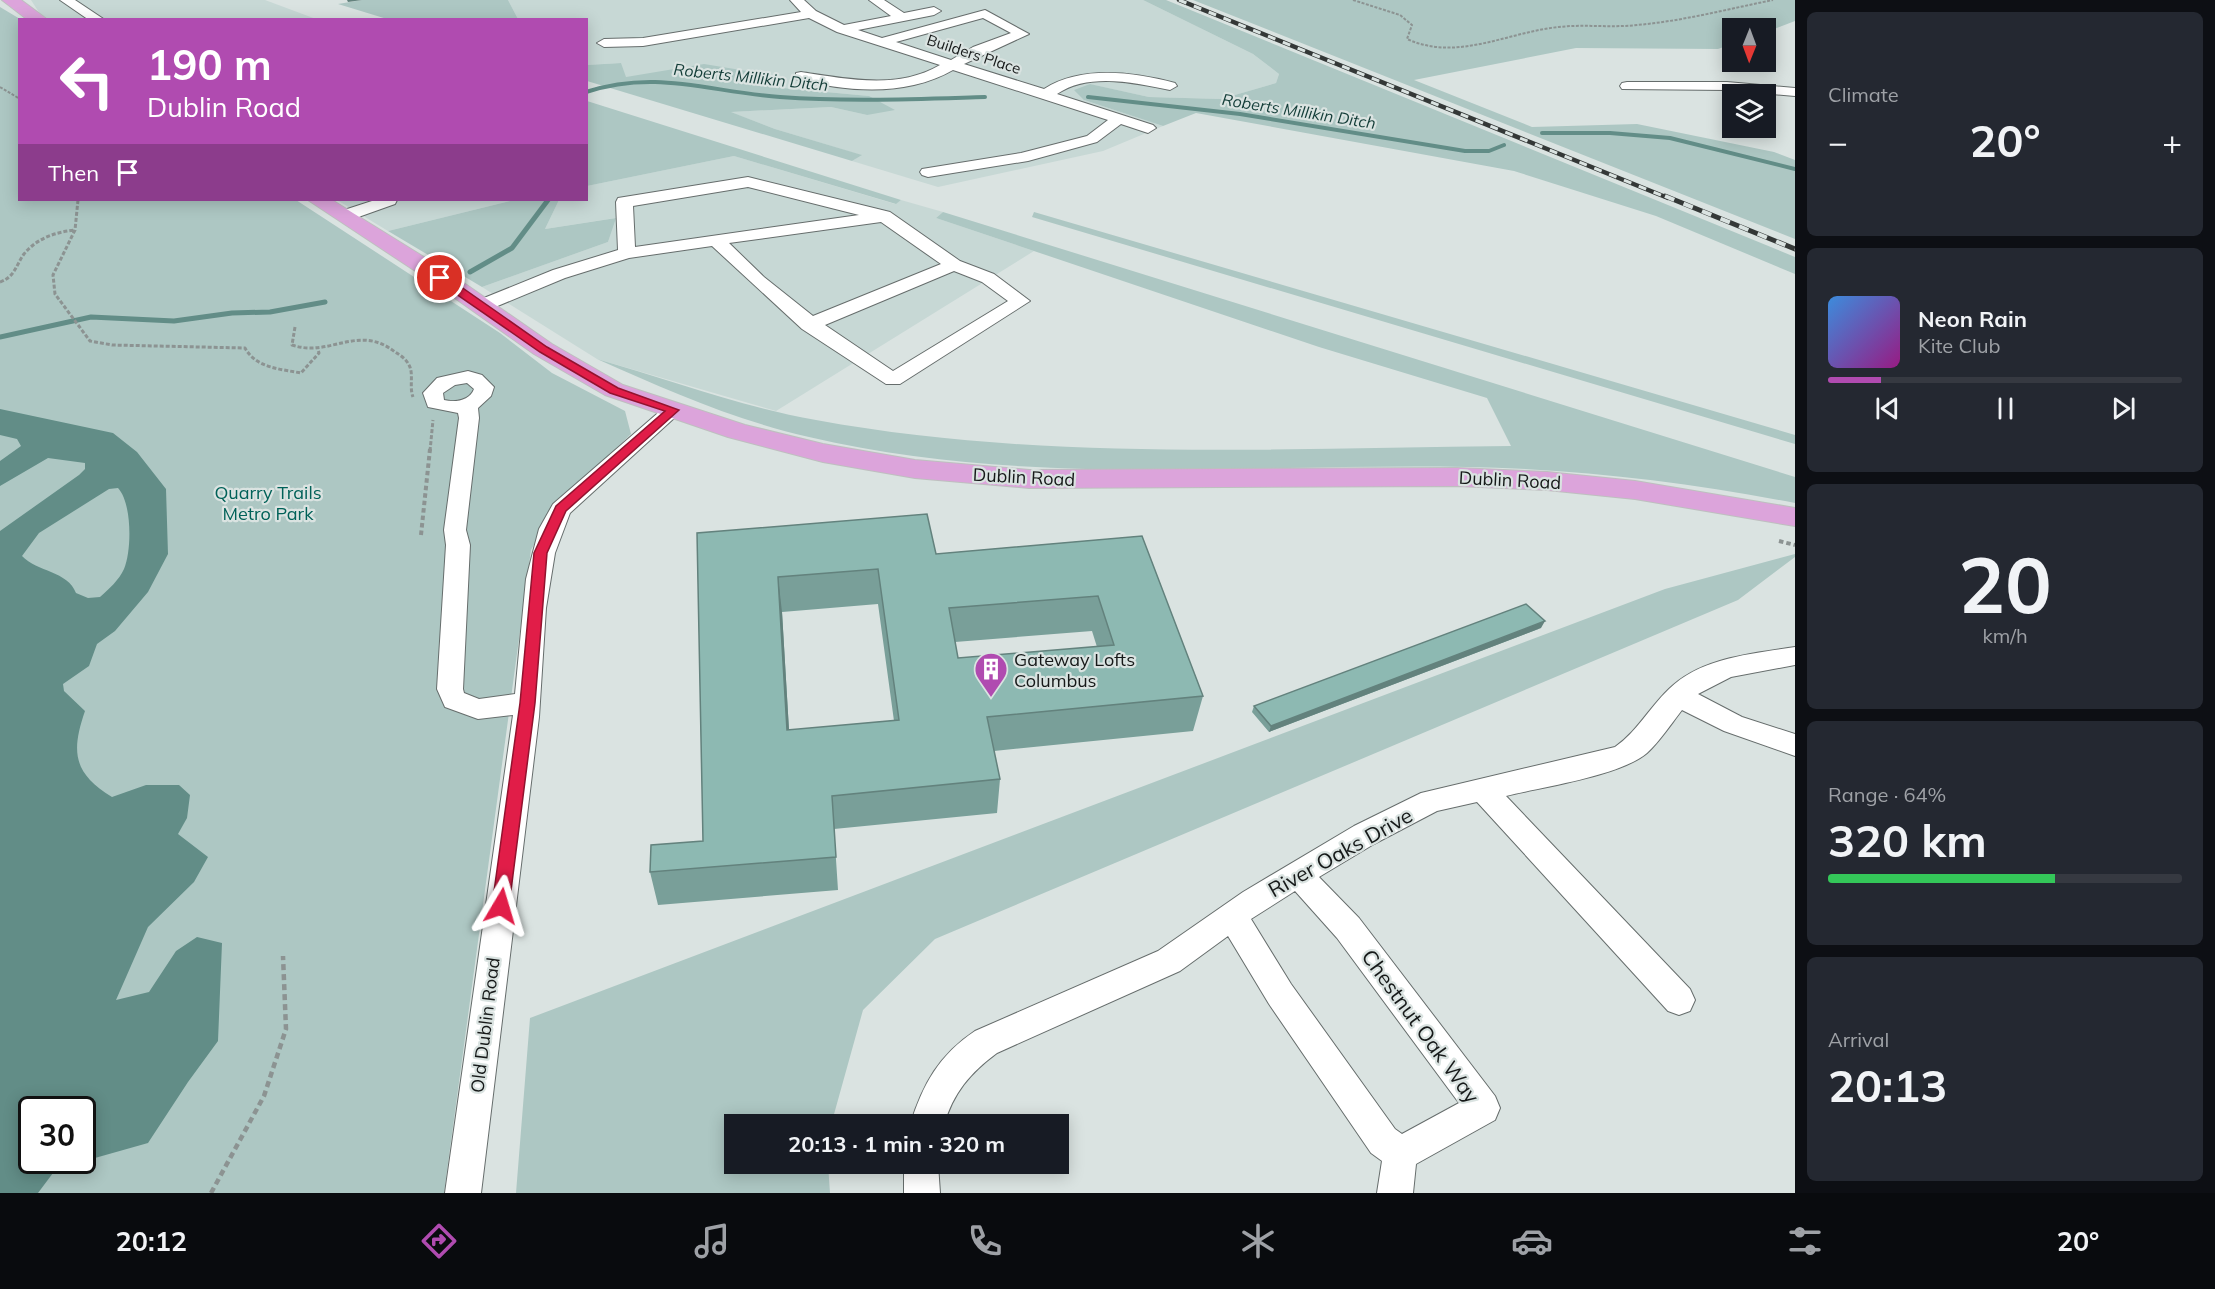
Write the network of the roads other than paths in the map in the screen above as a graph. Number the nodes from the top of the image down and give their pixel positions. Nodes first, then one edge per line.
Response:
1 (10, 0) edge
2 (66, 0) edge
3 (796, 0) edge
4 (875, 0) edge
5 (928, 0) edge
6 (811, 14) junction
7 (902, 17) junction
8 (37, 18) edge
9 (96, 18) edge
10 (951, 22) junction
11 (842, 28) junction
12 (881, 42) junction
13 (604, 43) dead end
14 (992, 44) junction
15 (955, 64) junction
16 (801, 76) dead end
17 (1170, 86) dead end
18 (1627, 86) dead end
19 (1795, 92) edge
20 (1045, 95) junction
21 (1119, 119) junction
22 (1148, 128) dead end
23 (928, 172) dead end
24 (320, 201) edge
25 (386, 201) edge
26 (344, 216) junction
27 (884, 216) junction
28 (716, 240) junction
29 (627, 254) junction
30 (954, 265) junction
31 (481, 306) junction
32 (809, 325) junction
33 (467, 405) dead end
34 (673, 410) junction
35 (1795, 517) edge
36 (1795, 656) edge
37 (1678, 696) junction
38 (527, 703) junction
39 (1795, 745) edge
40 (1482, 789) junction
41 (1299, 875) junction
42 (1232, 915) junction
43 (1679, 1000) dead end
44 (930, 1114) edge
45 (1400, 1154) junction
46 (921, 1174) edge
47 (463, 1193) edge
48 (922, 1193) edge
49 (1395, 1193) edge

1 - 8 main road
2 - 9 street
3 - 6 street, Builders Place
4 - 7 street
5 - 7 street
6 - 11 street, Builders Place
6 - 13 street
7 - 11 street
10 - 12 street
10 - 14 street
10 - 14 street
11 - 12 street, Builders Place
12 - 15 street, Builders Place
14 - 15 street
15 - 16 street
15 - 20 street, Builders Place
17 - 20 street
18 - 19 street
20 - 21 street, Builders Place
21 - 22 street, Builders Place
21 - 23 street
24 - 26 main road, Dublin Road
25 - 26 street
26 - 31 main road, Dublin Road
27 - 28 street
27 - 29 street
27 - 30 street
28 - 29 street
28 - 32 street
29 - 31 street
30 - 32 street
30 - 32 street
31 - 34 main road, Dublin Road
33 - 38 street
34 - 35 main road, Dublin Road
34 - 38 street, Old Dublin Road
36 - 37 street, River Oaks Drive
37 - 39 street
37 - 40 street, River Oaks Drive
38 - 47 street, Old Dublin Road
40 - 41 street, River Oaks Drive
40 - 43 street
41 - 42 street, River Oaks Drive
41 - 45 street, Chestnut Oak Way
42 - 44 street, River Oaks Drive
42 - 45 street
45 - 49 street
46 - 48 street

